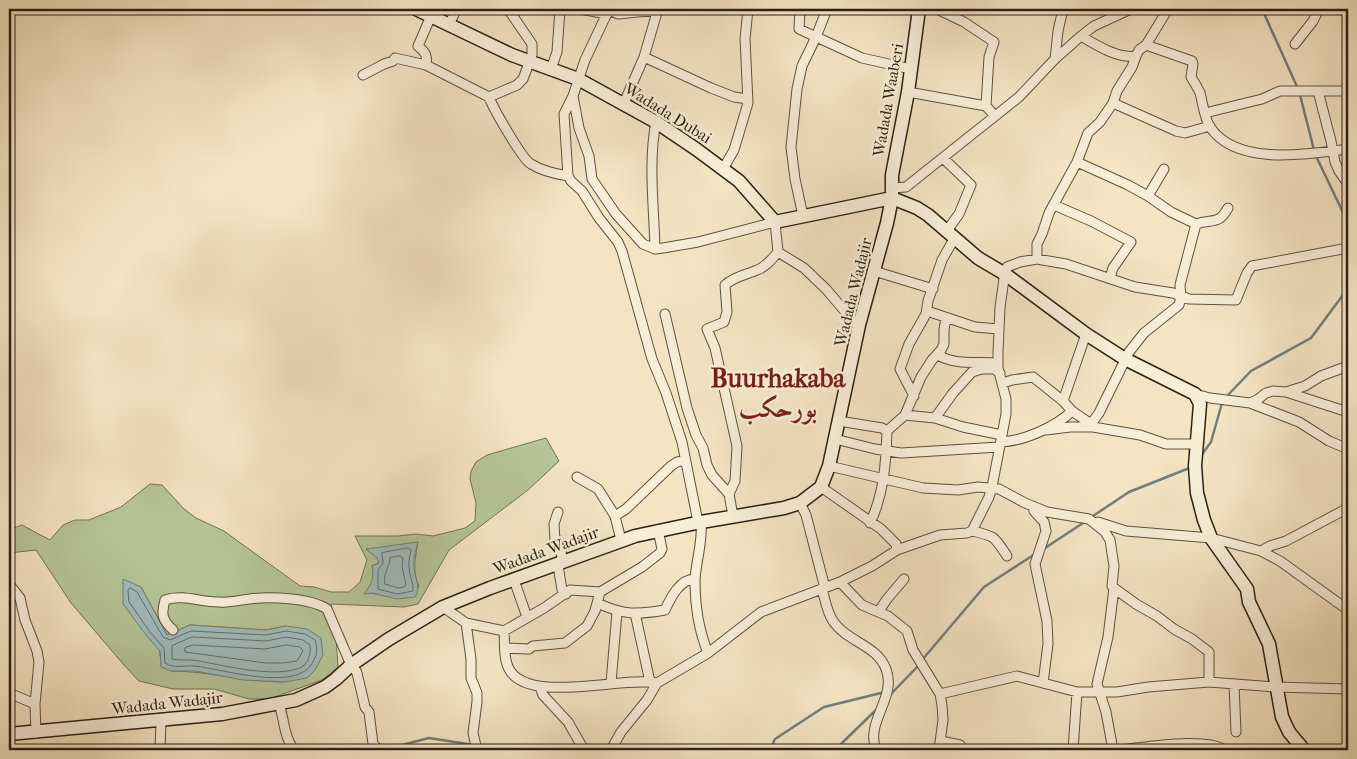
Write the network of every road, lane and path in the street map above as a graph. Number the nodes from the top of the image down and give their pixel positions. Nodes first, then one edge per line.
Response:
1 (416, 9) edge
2 (457, 9) edge
3 (508, 9) edge
4 (560, 9) edge
5 (580, 9) edge
6 (657, 9) edge
7 (714, 9) edge
8 (726, 9) edge
9 (748, 9) edge
10 (800, 9) edge
11 (828, 9) edge
12 (919, 9) edge
13 (937, 9) edge
14 (1063, 9) edge
15 (1131, 9) edge
16 (1168, 9) edge
17 (1319, 9) edge
18 (609, 11) edge
19 (431, 16) junction
20 (448, 24) junction
21 (1081, 36) junction
22 (816, 37) junction
23 (1295, 44) dead end
24 (1146, 45) junction
25 (1136, 56) junction
26 (644, 58) junction
27 (1054, 59) junction
28 (530, 63) junction
29 (426, 65) junction
30 (551, 69) junction
31 (911, 69) junction
32 (363, 74) dead end
33 (578, 79) junction
34 (1318, 91) junction
35 (1348, 91) edge
36 (908, 92) junction
37 (573, 96) junction
38 (489, 97) junction
39 (748, 99) junction
40 (624, 103) junction
41 (1113, 103) junction
42 (986, 106) junction
43 (1205, 113) junction
44 (994, 115) junction
45 (656, 122) junction
46 (1210, 126) junction
47 (1348, 149) edge
48 (1333, 151) junction
49 (943, 158) junction
50 (1077, 162) junction
51 (723, 169) junction
52 (1164, 170) dead end
53 (568, 176) junction
54 (1348, 184) edge
55 (892, 193) junction
56 (1148, 196) junction
57 (1054, 205) junction
58 (1228, 208) dead end
59 (803, 216) junction
60 (775, 222) junction
61 (1196, 224) junction
62 (950, 236) junction
63 (655, 248) junction
64 (1348, 248) edge
65 (778, 252) junction
66 (1037, 259) junction
67 (874, 271) junction
68 (1005, 274) junction
69 (1110, 278) junction
70 (932, 289) junction
71 (1181, 297) junction
72 (927, 311) junction
73 (665, 314) dead end
74 (946, 318) junction
75 (859, 326) junction
76 (998, 330) junction
77 (1086, 334) junction
78 (938, 354) junction
79 (1125, 359) junction
80 (998, 363) junction
81 (1348, 366) edge
82 (1000, 373) junction
83 (1003, 383) junction
84 (682, 389) junction
85 (1286, 392) junction
86 (666, 393) junction
87 (1195, 394) junction
88 (914, 396) junction
89 (1062, 401) junction
90 (1250, 403) junction
91 (1072, 412) junction
92 (1348, 412) edge
93 (904, 415) junction
94 (935, 418) junction
95 (839, 422) junction
96 (1092, 425) junction
97 (1041, 430) junction
98 (887, 431) junction
99 (835, 439) junction
100 (1001, 441) junction
101 (1196, 444) junction
102 (1348, 449) edge
103 (887, 452) junction
104 (685, 460) junction
105 (829, 466) junction
106 (577, 477) dead end
107 (883, 478) junction
108 (821, 487) junction
109 (992, 488) junction
110 (729, 494) junction
111 (800, 503) junction
112 (1033, 506) junction
113 (1348, 508) edge
114 (558, 512) dead end
115 (615, 516) junction
116 (733, 516) junction
117 (699, 522) junction
118 (1094, 522) junction
119 (870, 523) junction
120 (658, 530) junction
121 (972, 531) junction
122 (1211, 538) junction
123 (621, 540) junction
124 (897, 550) junction
125 (1261, 551) junction
126 (1006, 556) dead end
127 (560, 564) junction
128 (695, 579) junction
129 (904, 579) dead end
130 (514, 580) junction
131 (840, 582) junction
132 (9, 584) edge
133 (823, 588) junction
134 (1114, 588) junction
135 (600, 592) junction
136 (566, 594) junction
137 (597, 603) junction
138 (443, 607) junction
139 (1348, 610) edge
140 (879, 611) junction
141 (617, 612) junction
142 (635, 613) junction
143 (527, 617) junction
144 (466, 623) junction
145 (173, 630) dead end
146 (504, 631) junction
147 (505, 648) junction
148 (708, 653) junction
149 (352, 665) junction
150 (654, 682) junction
151 (1209, 682) junction
152 (611, 683) junction
153 (1043, 683) junction
154 (1234, 684) junction
155 (540, 687) junction
156 (1276, 687) junction
157 (1348, 689) edge
158 (1077, 692) junction
159 (1100, 692) junction
160 (9, 693) edge
161 (940, 694) junction
162 (35, 704) junction
163 (279, 704) junction
164 (161, 721) junction
165 (1236, 732) dead end
166 (36, 733) junction
167 (9, 734) edge
168 (940, 746) edge
169 (160, 750) edge
170 (294, 750) edge
171 (379, 750) edge
172 (477, 750) edge
173 (584, 750) edge
174 (611, 750) edge
175 (876, 750) edge
176 (963, 750) edge
177 (1073, 750) edge
178 (1113, 750) edge
179 (1121, 750) edge
180 (1225, 750) edge
181 (1304, 750) edge

1 - 19 street, Wadada Dubai
2 - 20 street
3 - 28 street
4 - 30 street
5 - 18 street
6 - 18 street
6 - 26 street
7 - 8 street
9 - 39 street
10 - 22 street
11 - 22 street
12 - 31 street, Wadada Waaberi
13 - 42 street
14 - 27 street
15 - 21 street
16 - 24 street
17 - 23 street
18 - 33 street
19 - 20 street, Wadada Dubai
19 - 29 street
20 - 28 street, Wadada Dubai
21 - 25 street
21 - 27 street
22 - 31 street
22 - 59 street
24 - 25 street
24 - 43 street
25 - 41 street
26 - 39 street
26 - 40 street
27 - 44 street
28 - 30 street, Wadada Dubai
28 - 38 street
29 - 32 street
29 - 38 street
30 - 33 street, Wadada Dubai
31 - 36 street, Wadada Waaberi
33 - 37 street
33 - 40 street, Wadada Dubai
34 - 35 street
34 - 43 street
34 - 48 street
36 - 42 street
36 - 55 street, Wadada Waaberi
37 - 53 street
37 - 63 street
38 - 53 street
39 - 51 street
40 - 45 street, Wadada Dubai
41 - 46 street
41 - 50 street
42 - 44 street
43 - 46 street
44 - 49 street
45 - 51 street, Wadada Dubai
45 - 63 street
46 - 48 street
47 - 48 street
48 - 54 street
49 - 55 street
49 - 62 street
50 - 56 street
50 - 57 street
51 - 60 street, Wadada Dubai
52 - 56 street
53 - 86 street
55 - 59 street
55 - 62 street
55 - 67 street, Wadada Wadajir
56 - 61 street
57 - 66 street
57 - 69 street
58 - 61 street
59 - 60 street
60 - 63 street
60 - 65 street
61 - 71 street
62 - 68 street
62 - 70 street
64 - 71 street
65 - 75 street
65 - 110 street
66 - 68 street
66 - 69 street
67 - 70 street
67 - 75 street, Wadada Wadajir
68 - 76 street
68 - 77 street
69 - 71 street
70 - 72 street
71 - 79 street
72 - 74 street
72 - 88 street
73 - 84 street
74 - 76 street
74 - 78 street
75 - 95 street, Wadada Wadajir
76 - 80 street
77 - 79 street
77 - 89 street
78 - 80 street
78 - 88 street
79 - 87 street
79 - 96 street
80 - 82 street
81 - 85 street
82 - 83 street
82 - 94 street
83 - 89 street
83 - 100 street
84 - 86 street
84 - 110 street
85 - 90 street
85 - 92 street
86 - 104 street
87 - 90 street
87 - 101 street
88 - 93 street
89 - 91 street
90 - 102 street
91 - 96 street
91 - 97 street
93 - 94 street
93 - 98 street
94 - 100 street
95 - 98 street
95 - 99 street, Wadada Wadajir
96 - 97 street
96 - 101 street
97 - 100 street
98 - 103 street
99 - 103 street
99 - 105 street, Wadada Wadajir
100 - 103 street
100 - 109 street
101 - 122 street
103 - 107 street
104 - 115 street
104 - 117 street
105 - 107 street
105 - 108 street, Wadada Wadajir
106 - 115 street
107 - 109 street
107 - 119 street
108 - 111 street, Wadada Wadajir
108 - 119 street
109 - 112 street
109 - 121 street
110 - 116 street
111 - 116 street, Wadada Wadajir
111 - 133 street
112 - 118 street
112 - 153 street
113 - 125 street
114 - 127 street
115 - 123 street
116 - 117 street, Wadada Wadajir
117 - 120 street, Wadada Wadajir
117 - 128 street
118 - 122 street
118 - 134 street
119 - 124 street
120 - 123 street, Wadada Wadajir
120 - 135 street
121 - 124 street
121 - 126 street
122 - 125 street
122 - 156 street
123 - 127 street, Wadada Wadajir
124 - 131 street
125 - 139 street
127 - 130 street, Wadada Wadajir
127 - 136 street
128 - 142 street
128 - 148 street
129 - 140 street
130 - 138 street, Wadada Wadajir
130 - 143 street
131 - 133 street
131 - 140 street
132 - 162 street
133 - 148 street
133 - 175 street
134 - 151 street
134 - 159 street
135 - 136 street
135 - 137 street
136 - 143 street
137 - 141 street
137 - 147 street
138 - 144 street
138 - 149 street, Wadada Wadajir
140 - 161 street
141 - 142 street
141 - 152 street
142 - 150 street
143 - 146 street
144 - 146 street
144 - 172 street
145 - 149 street
146 - 147 street
147 - 155 street
148 - 150 street
149 - 163 street, Wadada Wadajir
149 - 171 street
150 - 152 street
150 - 174 street
151 - 154 street
151 - 159 street
152 - 155 street
153 - 158 street
153 - 161 street
154 - 156 street
154 - 165 street
155 - 173 street
156 - 157 street
156 - 181 street
158 - 159 street
158 - 177 street
159 - 178 street
160 - 162 street
161 - 168 street
162 - 166 street
163 - 164 street, Wadada Wadajir
163 - 170 street
164 - 166 street, Wadada Wadajir
164 - 169 street
166 - 167 street, Wadada Wadajir
168 - 176 street
179 - 180 street

